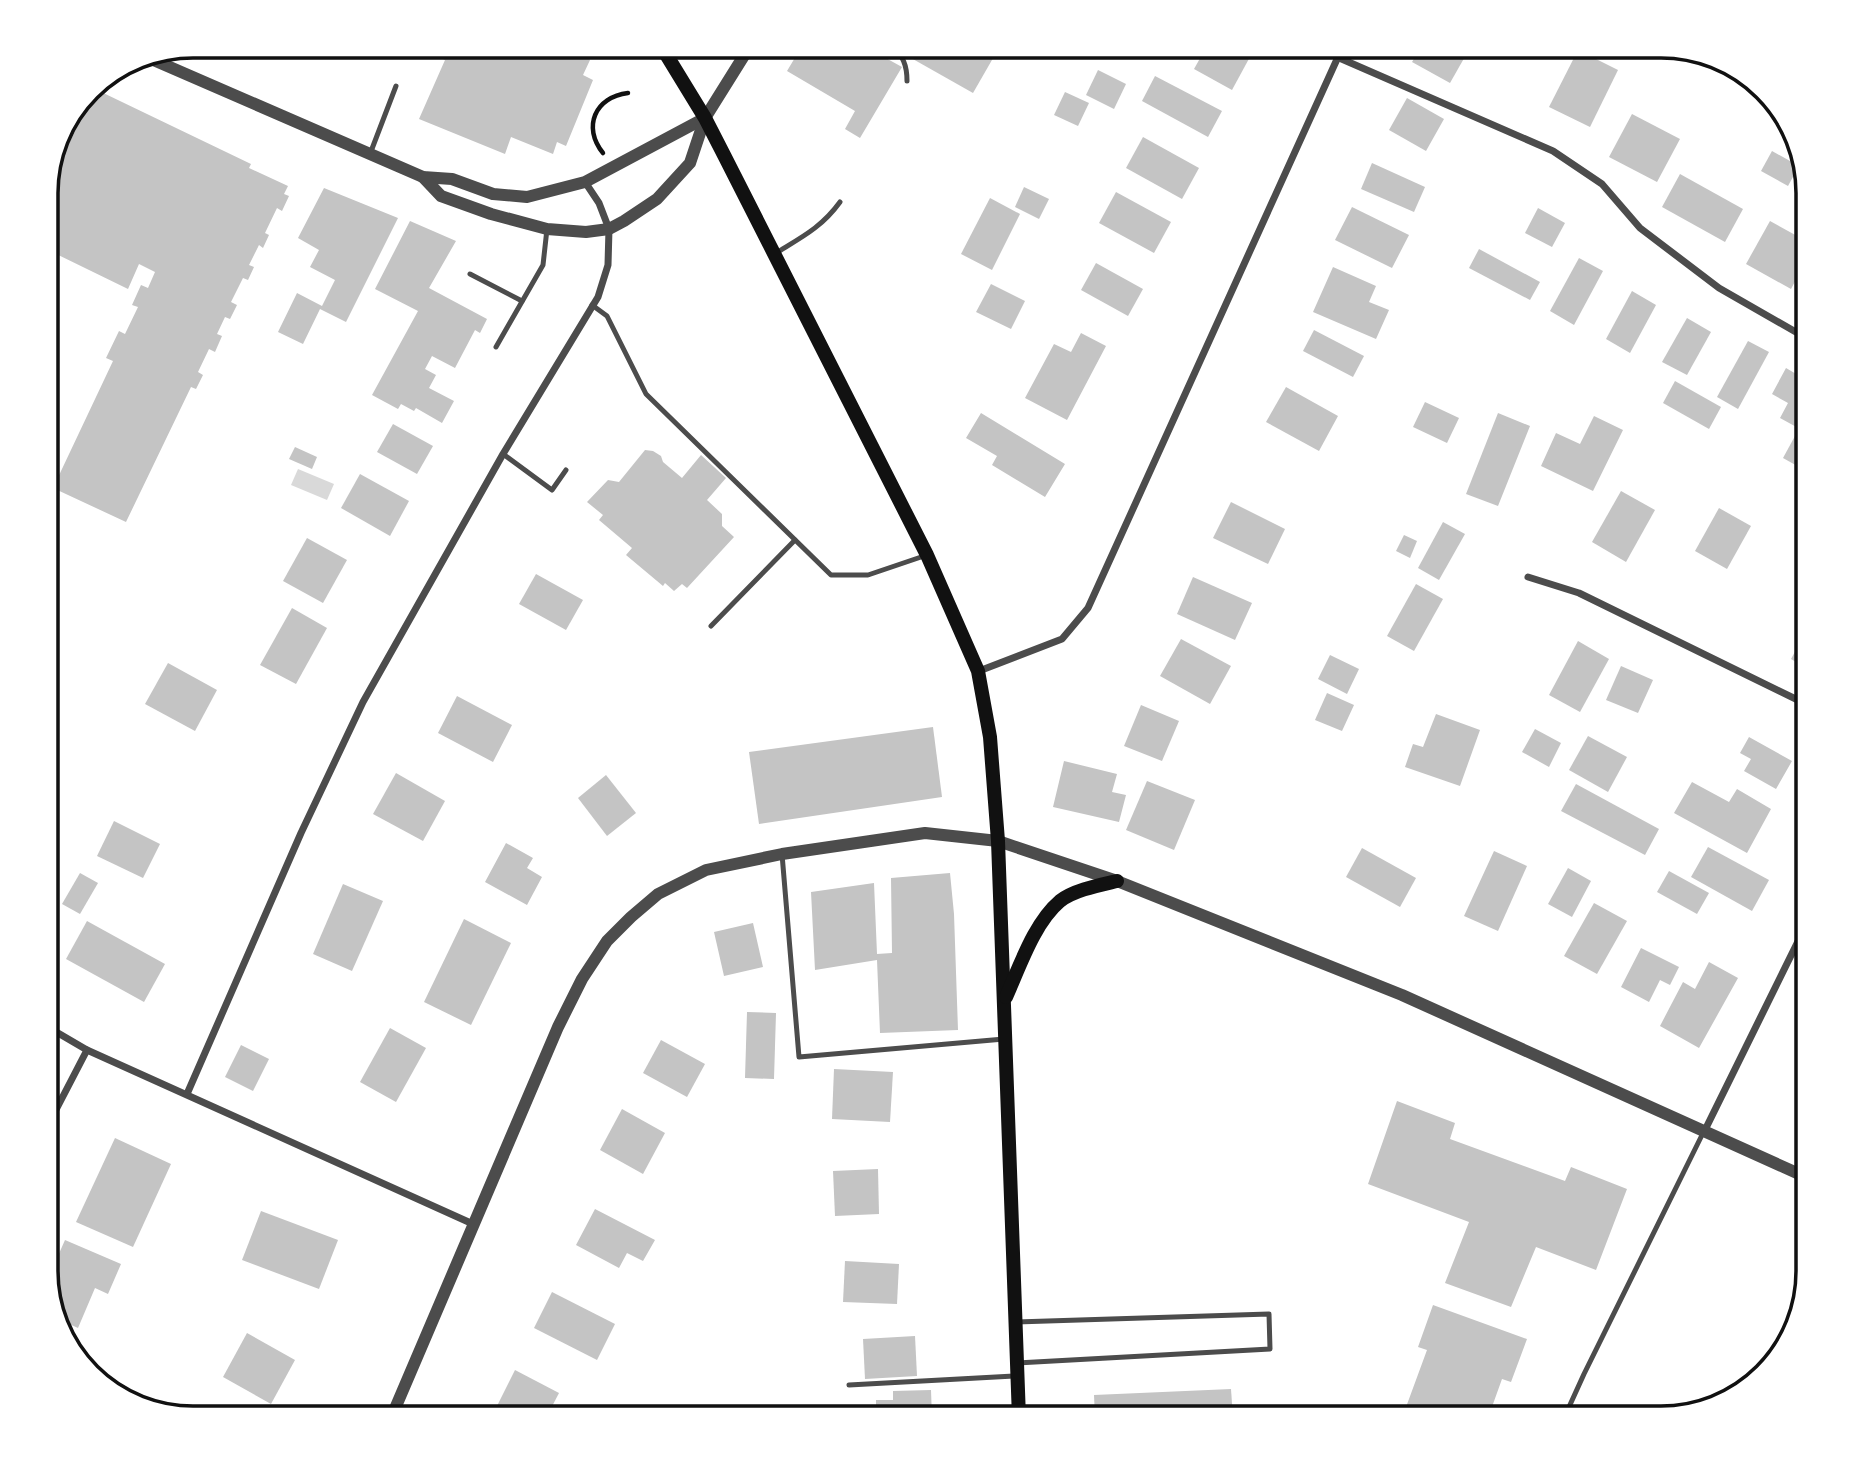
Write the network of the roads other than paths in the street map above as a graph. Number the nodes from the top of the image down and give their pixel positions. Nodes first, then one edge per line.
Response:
1 (668, 58) edge
2 (742, 58) edge
3 (903, 58) edge
4 (1337, 58) edge
5 (1339, 58) edge
6 (159, 62) edge
7 (906, 81) dead end
8 (396, 86) dead end
9 (705, 118) junction
10 (370, 154) junction
11 (424, 177) junction
12 (585, 182) junction
13 (840, 202) dead end
14 (547, 229) junction
15 (609, 229) junction
16 (774, 255) junction
17 (470, 274) dead end
18 (522, 301) junction
19 (592, 305) junction
20 (1796, 332) edge
21 (496, 347) dead end
22 (503, 454) junction
23 (566, 470) dead end
24 (795, 540) junction
25 (927, 555) junction
26 (1528, 578) dead end
27 (711, 626) dead end
28 (978, 671) junction
29 (1796, 699) edge
30 (998, 841) junction
31 (782, 855) junction
32 (1117, 881) junction
33 (1796, 945) edge
34 (1003, 1001) junction
35 (58, 1034) edge
36 (1004, 1039) junction
37 (88, 1050) junction
38 (187, 1094) junction
39 (58, 1106) edge
40 (1705, 1130) junction
41 (1796, 1172) edge
42 (473, 1224) junction
43 (1015, 1322) junction
44 (1017, 1369) junction
45 (849, 1385) dead end
46 (396, 1406) edge
47 (1018, 1406) edge
48 (1570, 1406) edge

1 - 9 main road
2 - 9 street
3 - 7 lane
4 - 28 street
5 - 20 street
6 - 10 street
8 - 10 lane
9 - 12 street
9 - 15 street
9 - 16 main road
10 - 11 street
11 - 12 street
11 - 14 street
12 - 15 street
13 - 16 lane
14 - 15 street
14 - 18 lane
15 - 19 street
16 - 25 main road
17 - 18 lane
18 - 21 lane
19 - 22 street
19 - 24 lane
22 - 23 lane
22 - 38 street
24 - 25 lane
24 - 27 lane
25 - 28 main road
26 - 29 street
28 - 30 main road
30 - 31 street
30 - 32 street
30 - 34 main road
31 - 36 lane
31 - 42 street
32 - 34 main road
32 - 40 street
33 - 40 street
34 - 36 main road
35 - 37 street
36 - 43 main road
37 - 38 street
37 - 39 street
38 - 42 street
40 - 41 street
40 - 48 lane
42 - 46 street
43 - 44 main road
43 - 44 lane
44 - 45 lane
44 - 47 main road

